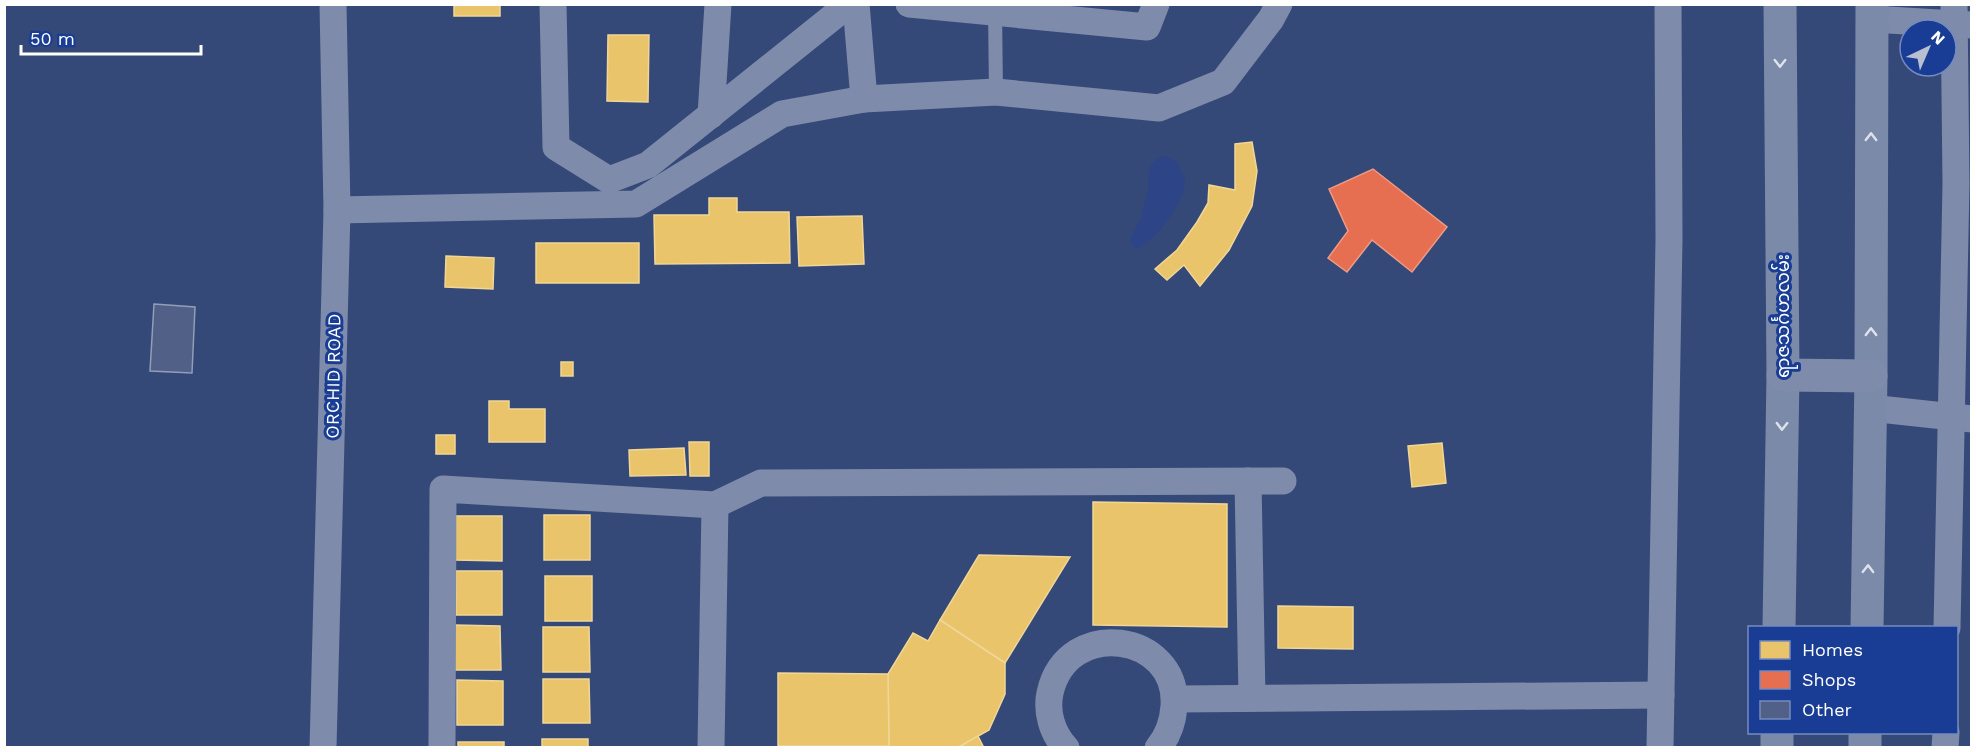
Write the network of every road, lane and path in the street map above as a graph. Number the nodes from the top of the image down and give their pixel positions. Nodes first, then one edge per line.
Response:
1 (333, 4) edge
2 (553, 4) edge
3 (718, 4) edge
4 (849, 4) edge
5 (856, 4) edge
6 (909, 4) edge
7 (1156, 4) edge
8 (1279, 4) edge
9 (1668, 4) edge
10 (1780, 4) edge
11 (995, 8) edge
12 (1872, 12) edge
13 (1960, 19) edge
14 (996, 92) junction
15 (864, 99) junction
16 (711, 115) junction
17 (1964, 122) edge
18 (337, 210) junction
19 (1783, 375) junction
20 (1871, 392) junction
21 (1961, 417) edge
22 (1248, 481) junction
23 (1283, 481) dead end
24 (715, 505) junction
25 (1779, 626) edge
26 (1867, 626) edge
27 (1947, 626) edge
28 (1661, 695) junction
29 (1252, 698) junction
30 (1175, 699) junction
31 (324, 747) edge
32 (442, 747) edge
33 (711, 747) edge
34 (1066, 747) edge
35 (1158, 747) edge
36 (1660, 747) edge

1 - 18 street, ORCHID ROAD
2 - 16 street
3 - 16 street
4 - 16 street
5 - 15 street
6 - 11 street
7 - 11 street
8 - 14 street
9 - 28 street
10 -> 19 main road, ရာဇသင်္ဂဟလမ်း
11 - 14 lane
12 - 13 street
20 -> 12 main road
13 - 17 street
14 - 15 street
15 - 18 street
17 - 21 street
18 - 31 street, ORCHID ROAD
19 - 20 highway
19 -> 25 main road, ရာဇသင်္ဂဟလမ်း
20 - 21 street
26 -> 20 main road
21 - 27 street
22 - 23 street
22 - 24 street
22 - 29 street
24 - 32 street
24 - 33 street
28 - 29 street
28 - 36 street
29 - 30 street
30 - 34 street
30 - 35 street

